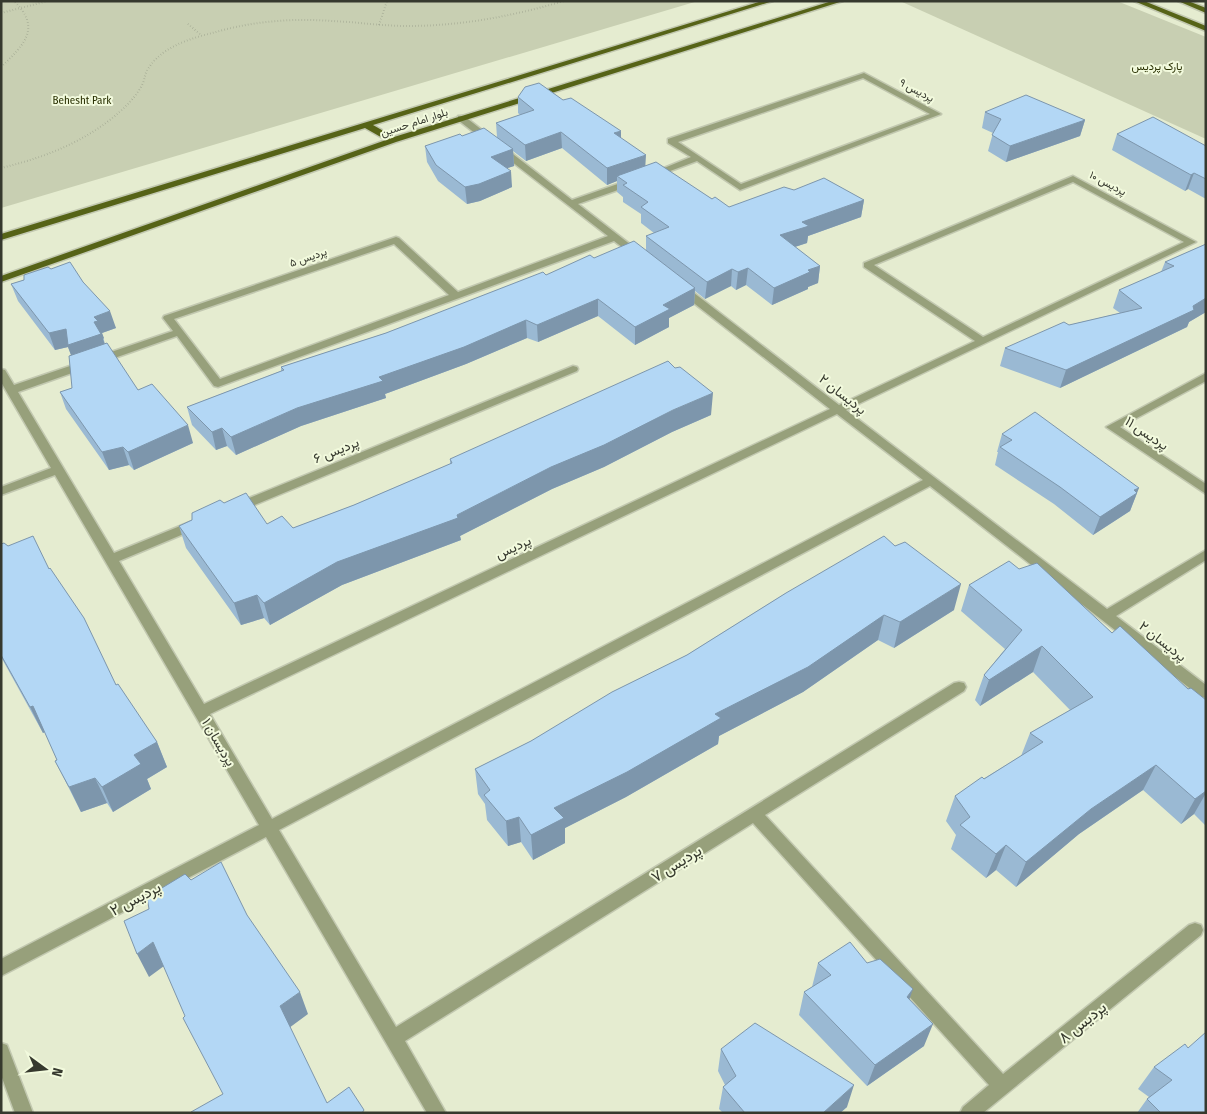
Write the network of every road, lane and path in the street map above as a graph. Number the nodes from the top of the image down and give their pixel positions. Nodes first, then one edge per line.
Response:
1 (14, 1) edge
2 (48, 1) edge
3 (387, 1) edge
4 (563, 1) edge
5 (770, 1) edge
6 (840, 1) edge
7 (1137, 1) edge
8 (1181, 1) edge
9 (22, 8) junction
10 (1206, 11) edge
11 (1, 13) edge
12 (188, 24) dead end
13 (379, 25) junction
14 (1206, 29) edge
15 (202, 36) junction
16 (1, 67) edge
17 (461, 118) junction
18 (366, 125) junction
19 (393, 140) junction
20 (698, 158) junction
21 (1, 168) edge
22 (571, 203) junction
23 (1, 237) edge
24 (615, 237) junction
25 (646, 261) edge
26 (1, 279) edge
27 (669, 279) edge
28 (456, 296) junction
29 (179, 332) junction
30 (982, 342) junction
31 (573, 369) dead end
32 (1, 372) edge
33 (1206, 376) edge
34 (12, 390) junction
35 (838, 409) junction
36 (59, 469) junction
37 (931, 481) junction
38 (1206, 490) edge
39 (1, 491) edge
40 (222, 514) edge
41 (204, 521) edge
42 (1206, 554) edge
43 (111, 559) junction
44 (1106, 616) junction
45 (959, 687) dead end
46 (1206, 693) edge
47 (201, 712) junction
48 (755, 814) junction
49 (270, 828) junction
50 (1195, 930) dead end
51 (1, 968) edge
52 (393, 1039) junction
53 (1, 1051) edge
54 (1002, 1086) junction
55 (24, 1113) edge
56 (437, 1113) edge
57 (970, 1113) edge

1 - 9 path
2 - 9 path
3 - 13 path
4 - 13 path
5 - 18 main road, بلوار امام حسین
6 - 17 main road, بلوار امام حسین
7 - 14 main road
8 - 10 main road
9 - 11 path
9 - 16 path
12 - 15 path
13 - 15 path
15 - 21 path
17 - 19 main road, بلوار امام حسین
17 - 22 street
18 - 19 main road
18 - 23 main road, بلوار امام حسین
19 - 26 main road, بلوار امام حسین
20 - 20 street, پردیس ۹
20 - 22 street
22 - 24 street
24 - 25 street
24 - 28 street, پردیس ۵
27 - 35 street, پردیسان ۲
28 - 29 street, پردیس ۵
28 - 29 street, پردیس ۵
29 - 34 street
30 - 30 street, پردیس ۱۰
30 - 35 street, پردیس ۱۰
31 - 40 street, پردیس ۶
32 - 34 street, پردیسان ۱
33 - 38 street, پردیس ۱۱
34 - 36 street, پردیسان ۱
35 - 37 street, پردیسان ۲
35 - 47 street, پردیس
36 - 39 street
36 - 43 street, پردیسان ۱
37 - 44 street, پردیسان ۲
37 - 49 street, پردیس ۲
41 - 43 street
42 - 44 street
43 - 47 street, پردیسان ۱
44 - 46 street, پردیسان ۲
45 - 48 street, پردیس ۷
47 - 49 street, پردیسان ۱
48 - 52 street, پردیس ۷
48 - 54 street
49 - 51 street, پردیس ۲
49 - 52 street, پردیسان ۱
50 - 54 street, پردیس ۸
52 - 56 street, پردیسان ۱
53 - 55 street
54 - 57 street, پردیس ۸

